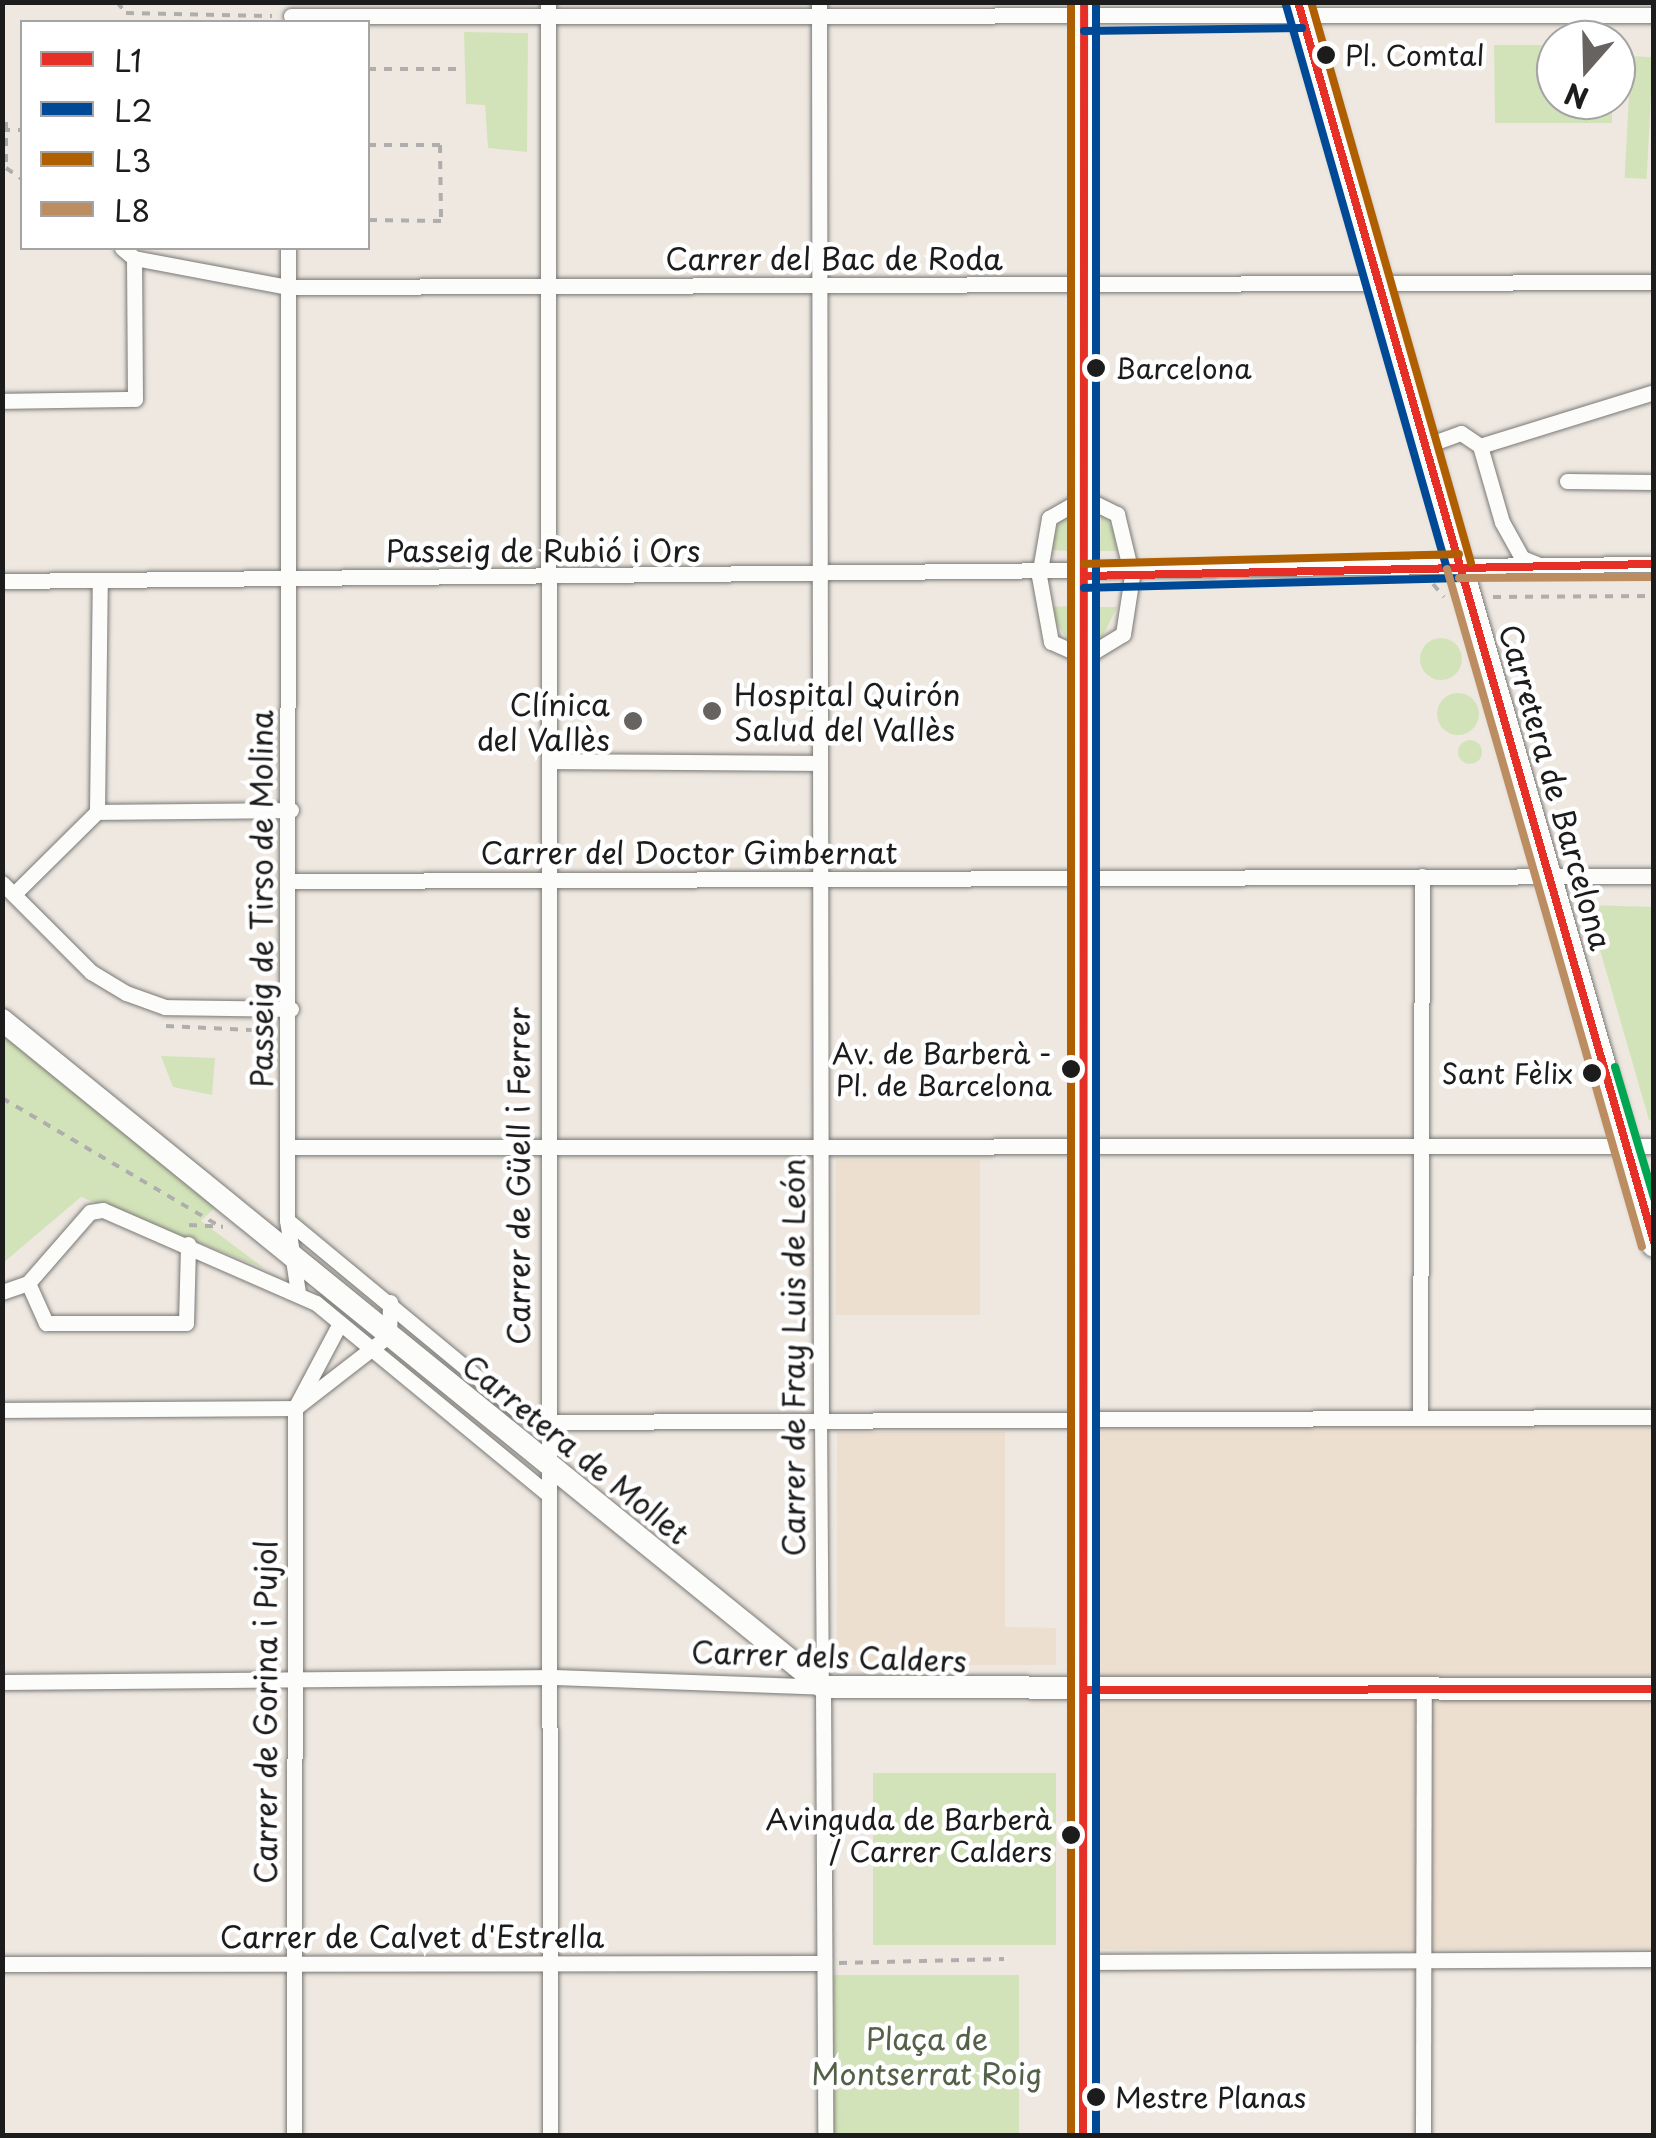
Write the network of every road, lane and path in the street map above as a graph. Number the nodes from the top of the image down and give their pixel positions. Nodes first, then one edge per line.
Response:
1 (117, 2) edge
2 (157, 2) edge
3 (819, 9) edge
4 (1300, 9) edge
5 (1424, 9) edge
6 (1084, 10) edge
7 (548, 11) edge
8 (158, 12) junction
9 (291, 14) edge
10 (266, 16) dead end
11 (1654, 16) edge
12 (370, 70) edge
13 (456, 70) dead end
14 (6, 122) dead end
15 (4, 130) edge
16 (370, 145) edge
17 (20, 177) edge
18 (370, 220) edge
19 (288, 250) edge
20 (128, 253) edge
21 (1381, 280) junction
22 (1654, 282) edge
23 (545, 285) junction
24 (1091, 285) junction
25 (287, 286) junction
26 (819, 286) junction
27 (1654, 392) edge
28 (2, 400) edge
29 (1424, 446) junction
30 (1480, 446) junction
31 (1567, 481) dead end
32 (1654, 482) edge
33 (1084, 498) junction
34 (1654, 564) edge
35 (1459, 566) junction
36 (1540, 566) junction
37 (542, 576) junction
38 (1039, 576) junction
39 (1084, 576) junction
40 (1132, 576) junction
41 (284, 578) junction
42 (817, 578) junction
43 (100, 580) junction
44 (2, 581) edge
45 (1085, 658) junction
46 (550, 761) junction
47 (820, 762) junction
48 (290, 810) junction
49 (97, 812) junction
50 (1548, 875) junction
51 (1422, 876) junction
52 (1654, 876) edge
53 (821, 878) junction
54 (1087, 878) junction
55 (546, 880) junction
56 (291, 881) junction
57 (8, 888) edge
58 (291, 1009) junction
59 (2, 1020) edge
60 (2, 1098) edge
61 (819, 1142) junction
62 (1086, 1144) junction
63 (290, 1146) junction
64 (546, 1146) junction
65 (1654, 1146) edge
66 (1625, 1147) junction
67 (1422, 1148) junction
68 (287, 1220) junction
69 (254, 1224) junction
70 (223, 1228) dead end
71 (188, 1244) junction
72 (1654, 1244) edge
73 (292, 1256) junction
74 (28, 1282) junction
75 (2, 1292) edge
76 (298, 1293) junction
77 (390, 1302) junction
78 (340, 1323) junction
79 (382, 1343) junction
80 (295, 1408) junction
81 (2, 1410) edge
82 (1420, 1416) junction
83 (1654, 1416) edge
84 (1086, 1417) junction
85 (820, 1418) junction
86 (544, 1422) junction
87 (550, 1468) junction
88 (548, 1494) junction
89 (554, 1677) junction
90 (291, 1680) junction
91 (2, 1682) edge
92 (823, 1687) junction
93 (1654, 1689) edge
94 (1085, 1690) junction
95 (1424, 1690) junction
96 (1425, 1958) junction
97 (1004, 1959) dead end
98 (1654, 1959) edge
99 (1082, 1962) junction
100 (821, 1963) junction
101 (2, 1964) edge
102 (293, 1964) junction
103 (552, 1964) junction
104 (294, 2136) edge
105 (550, 2136) edge
106 (826, 2136) edge
107 (1083, 2136) edge
108 (1424, 2136) edge

1 - 8 path
2 - 8 path
3 - 6 street
3 - 7 street
3 - 26 street, Carrer de Fray Luis de León
4 - 5 street
4 - 6 street
4 - 21 main road, Carretera de Barcelona
5 - 11 street
6 - 24 street
7 - 9 street
7 - 23 street, Carrer de Güell i Ferrer
8 - 10 path
12 - 13 path
14 - 15 path
15 - 17 path
16 - 18 path
19 - 25 street, Passeig de Tirso de Molina
20 - 25 street, Carrer del Bac de Roda
20 - 28 street
21 - 22 street, Carrer del Bac de Roda
21 - 24 street, Carrer del Bac de Roda
21 - 29 main road, Carretera de Barcelona
23 - 25 street, Carrer del Bac de Roda
23 - 26 street, Carrer del Bac de Roda
23 - 37 street, Carrer de Güell i Ferrer
24 - 26 street, Carrer del Bac de Roda
24 - 33 street
25 - 41 street, Passeig de Tirso de Molina
26 - 42 street, Carrer de Fray Luis de León
27 - 30 street
29 - 30 street
29 - 35 main road, Carretera de Barcelona
30 - 36 street
31 - 32 street
33 - 38 street
33 - 39 street
33 - 40 street
34 - 36 street, Passeig de Rubió i Ors
35 - 36 street, Passeig de Rubió i Ors
35 - 40 street, Passeig de Rubió i Ors
35 - 50 main road, Carretera de Barcelona
37 - 41 street, Passeig de Rubió i Ors
37 - 42 street, Passeig de Rubió i Ors
37 - 46 street, Carrer de Güell i Ferrer
38 - 39 street, Passeig de Rubió i Ors
38 - 42 street, Passeig de Rubió i Ors
38 - 45 street
39 - 40 street, Passeig de Rubió i Ors
39 - 45 street
40 - 45 street
41 - 43 street, Passeig de Rubió i Ors
41 - 48 street, Passeig de Tirso de Molina
42 - 47 street, Carrer de Fray Luis de León
43 - 44 street, Passeig de Rubió i Ors
43 - 49 street
45 - 54 street
46 - 47 street
46 - 55 street, Carrer de Güell i Ferrer
47 - 53 street, Carrer de Fray Luis de León
48 - 49 street
48 - 56 street, Passeig de Tirso de Molina
49 - 57 street
50 - 51 street, Carrer del Doctor Gimbernat
50 - 52 street, Carrer del Doctor Gimbernat
50 - 66 main road, Carretera de Barcelona
51 - 54 street, Carrer del Doctor Gimbernat
51 - 67 street
53 - 54 street, Carrer del Doctor Gimbernat
53 - 55 street, Carrer del Doctor Gimbernat
53 - 61 street, Carrer de Fray Luis de León
54 - 62 street
55 - 56 street, Carrer del Doctor Gimbernat
55 - 64 street, Carrer de Güell i Ferrer
56 - 58 street, Passeig de Tirso de Molina
57 - 58 street
58 - 63 street, Passeig de Tirso de Molina
59 - 69 main road, Carretera de Mollet
60 - 70 path
61 - 62 street
61 - 64 street
61 - 85 street, Carrer de Fray Luis de León
62 - 67 street
62 - 84 street
63 - 64 street
63 - 68 street, Passeig de Tirso de Molina
64 - 86 street, Carrer de Güell i Ferrer
65 - 66 street
66 - 67 street
66 - 72 main road, Carretera de Barcelona
67 - 82 street
68 - 69 street
68 - 73 street, Passeig de Tirso de Molina
68 - 77 street, Carretera de Mollet
69 - 73 main road, Carretera de Mollet
71 - 74 street, Carretera de Mollet
71 - 74 street
71 - 76 street, Carretera de Mollet
73 - 76 street, Passeig de Tirso de Molina
73 - 79 main road, Carretera de Mollet
74 - 75 street
76 - 78 street, Carretera de Mollet
77 - 79 street
77 - 86 street, Carretera de Mollet
78 - 79 street, Carretera de Mollet
78 - 80 street
79 - 80 street
79 - 87 main road, Carretera de Mollet
79 - 88 street, Carretera de Mollet
80 - 81 street
80 - 90 street, Carrer de Gorina i Pujol
82 - 83 street
82 - 84 street
84 - 85 street
84 - 94 street
85 - 86 street
85 - 92 street, Carrer de Fray Luis de León
86 - 87 street, Carrer de Güell i Ferrer
87 - 88 street, Carrer de Güell i Ferrer
87 - 92 main road, Carretera de Mollet
88 - 89 street, Carrer de Güell i Ferrer
89 - 90 street, Carrer dels Calders
89 - 92 street, Carrer dels Calders
89 - 103 street, Carrer de Güell i Ferrer
90 - 91 street, Carrer dels Calders
90 - 102 street, Carrer de Gorina i Pujol
92 - 94 main road, Carrer dels Calders
92 - 100 street, Carrer de Fray Luis de León
93 - 95 main road, Carrer dels Calders
94 - 95 main road, Carrer dels Calders
94 - 99 street
95 - 96 street
96 - 98 street
96 - 99 street
96 - 108 street
97 - 100 path
99 - 107 street
100 - 103 street, Carrer de Calvet d'Estrella
100 - 106 street, Carrer de Fray Luis de León
101 - 102 street, Carrer de Calvet d'Estrella
102 - 103 street, Carrer de Calvet d'Estrella
102 - 104 street, Carrer de Gorina i Pujol
103 - 105 street, Carrer de Güell i Ferrer

